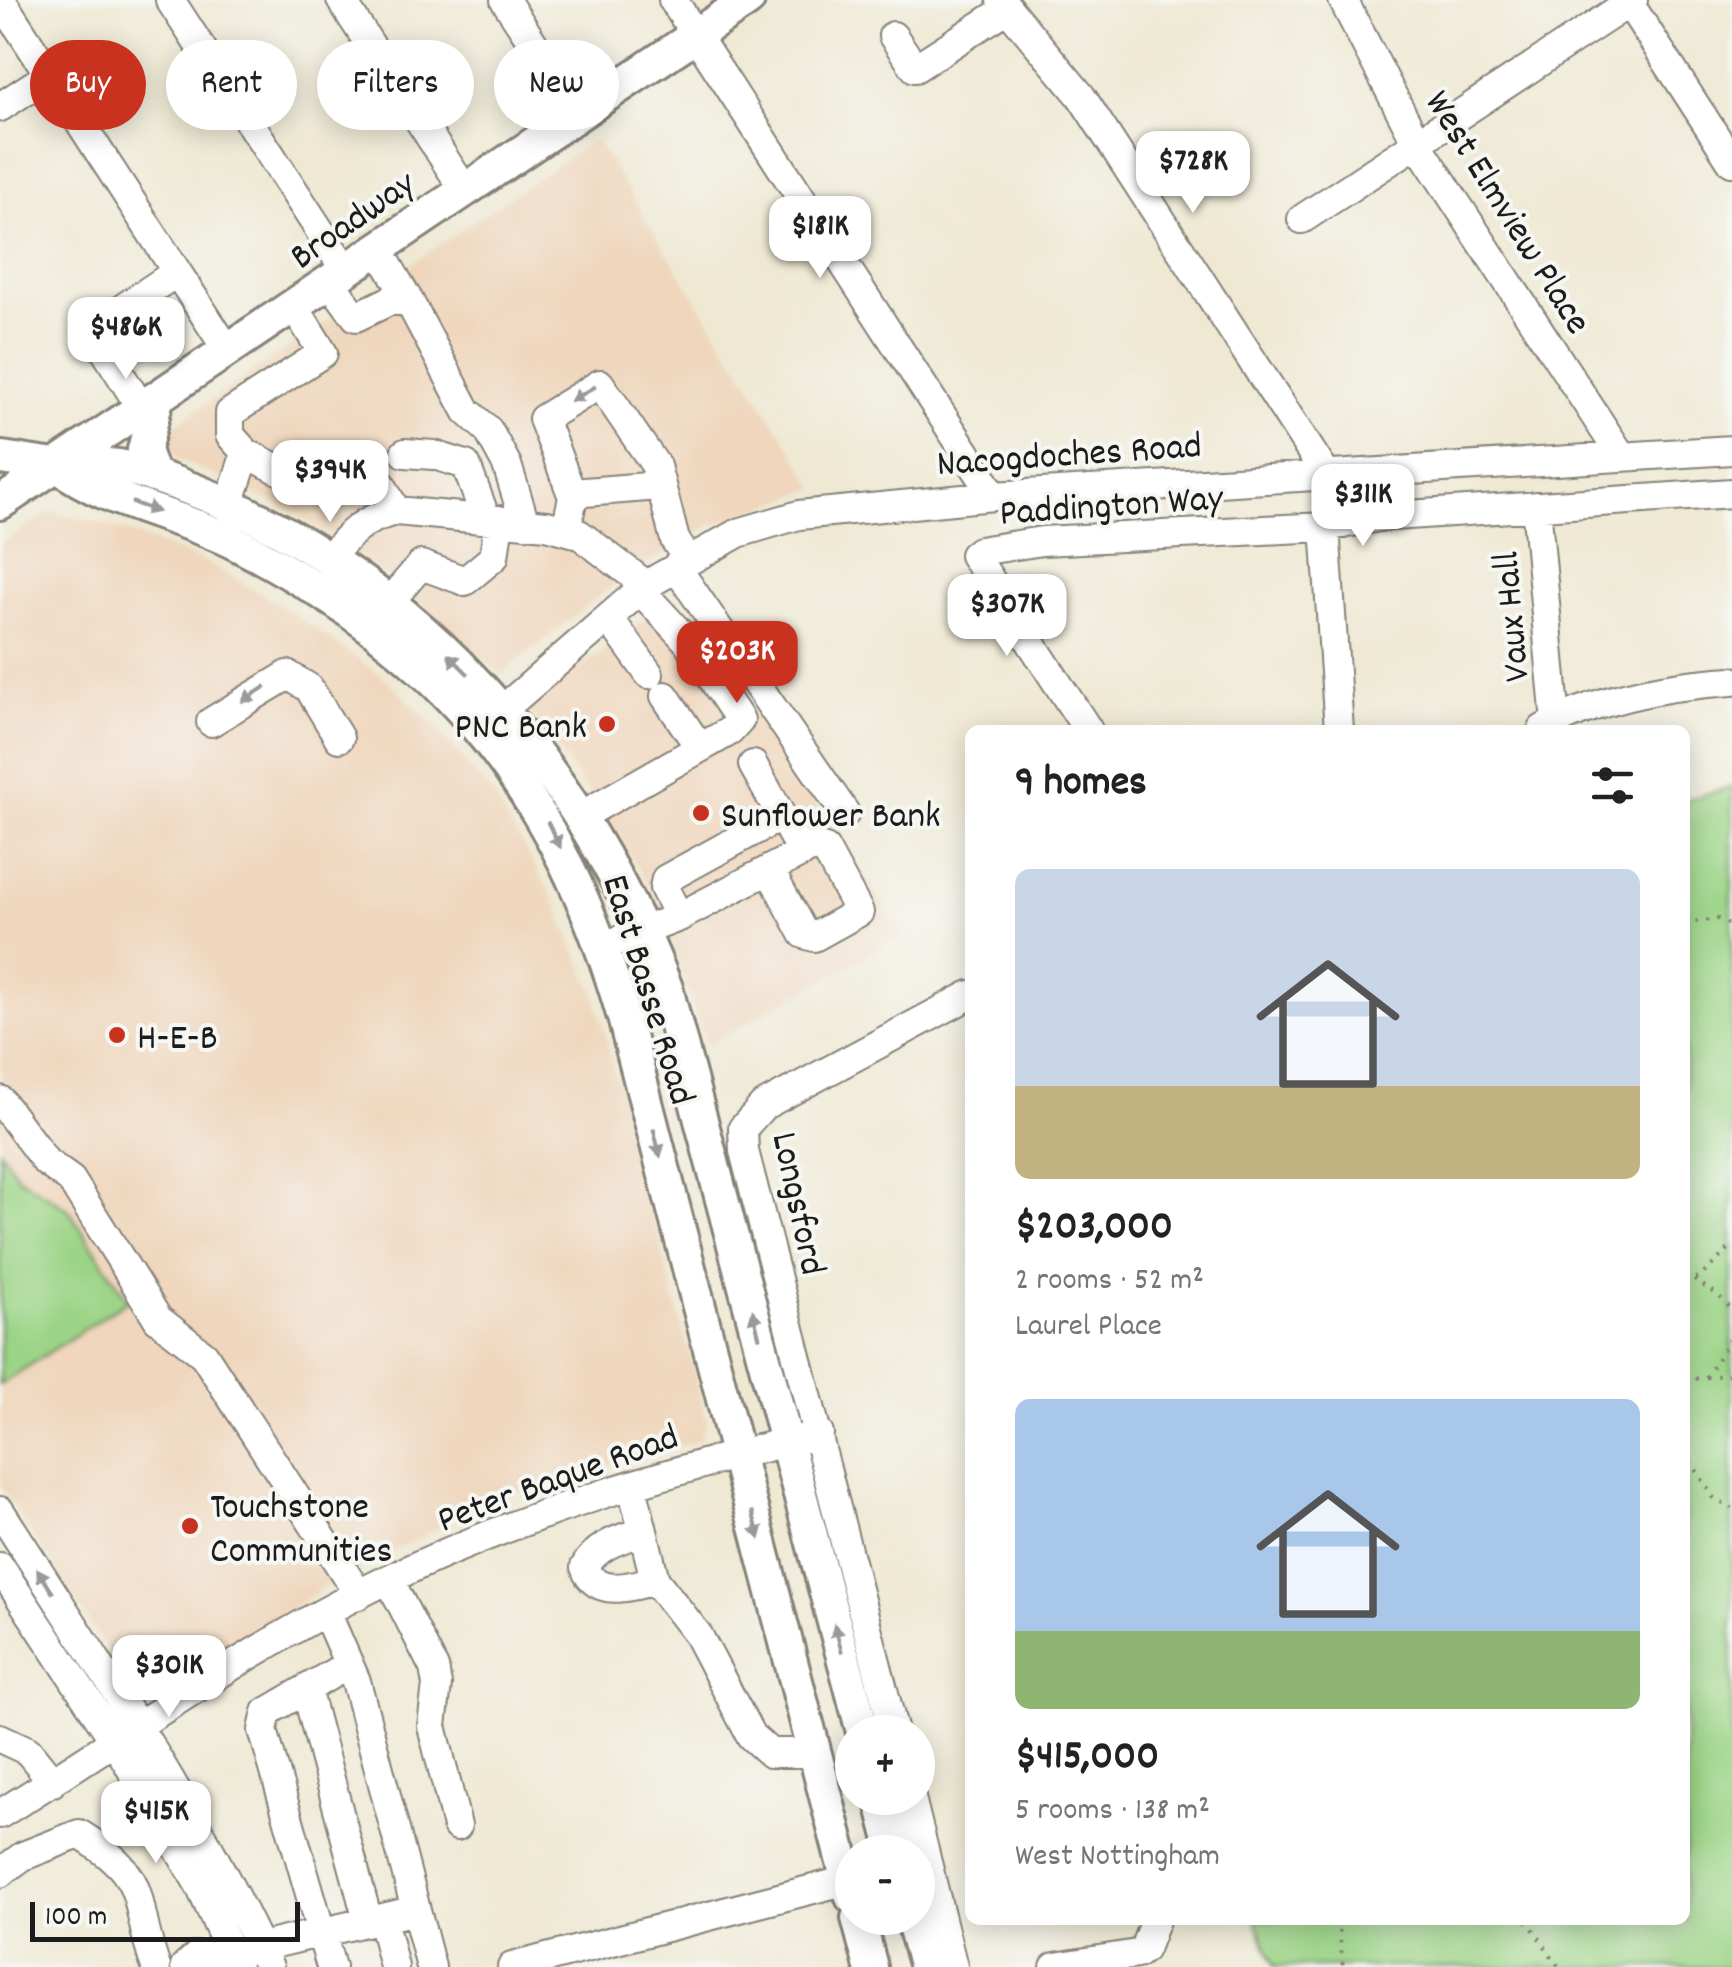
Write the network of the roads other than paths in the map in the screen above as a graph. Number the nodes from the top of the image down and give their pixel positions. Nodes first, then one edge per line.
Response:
1 (1, 0) edge
2 (170, 0) edge
3 (341, 0) edge
4 (506, 0) edge
5 (673, 0) edge
6 (748, 0) edge
7 (1343, 0) edge
8 (1630, 1) edge
9 (1005, 4) edge
10 (695, 35) junction
11 (893, 36) dead end
12 (532, 40) edge
13 (30, 45) edge
14 (619, 85) edge
15 (30, 87) edge
16 (0, 107) edge
17 (84, 130) edge
18 (551, 130) edge
19 (1417, 143) junction
20 (1732, 162) edge
21 (464, 188) junction
22 (1302, 219) dead end
23 (378, 248) junction
24 (176, 272) junction
25 (338, 276) junction
26 (408, 301) junction
27 (294, 306) junction
28 (228, 350) junction
29 (149, 404) junction
30 (1732, 450) edge
31 (246, 453) junction
32 (405, 453) dead end
33 (1622, 457) junction
34 (0, 458) edge
35 (58, 466) junction
36 (153, 476) junction
37 (1327, 476) junction
38 (657, 478) junction
39 (572, 493) junction
40 (1732, 493) edge
41 (994, 496) junction
42 (0, 504) edge
43 (1536, 506) junction
44 (228, 507) junction
45 (396, 511) junction
46 (504, 521) junction
47 (1334, 526) junction
48 (566, 530) junction
49 (328, 560) junction
50 (682, 563) junction
51 (643, 588) junction
52 (389, 602) junction
53 (608, 618) junction
54 (1732, 682) edge
55 (492, 719) junction
56 (210, 722) dead end
57 (1085, 725) edge
58 (1339, 725) edge
59 (1549, 725) edge
60 (1552, 725) edge
61 (339, 738) dead end
62 (700, 748) junction
63 (753, 766) dead end
64 (846, 813) dead end
65 (581, 816) junction
66 (780, 816) junction
67 (802, 853) junction
68 (770, 871) junction
69 (679, 918) junction
70 (644, 932) junction
71 (604, 946) junction
72 (965, 998) edge
73 (0, 1100) edge
74 (819, 1434) junction
75 (786, 1442) junction
76 (738, 1454) junction
77 (632, 1486) junction
78 (0, 1511) edge
79 (643, 1531) junction
80 (0, 1567) edge
81 (389, 1578) junction
82 (655, 1580) junction
83 (359, 1596) junction
84 (326, 1612) junction
85 (349, 1664) junction
86 (306, 1689) junction
87 (858, 1715) edge
88 (890, 1715) edge
89 (128, 1736) junction
90 (0, 1738) edge
91 (815, 1753) junction
92 (52, 1782) junction
93 (0, 1814) edge
94 (915, 1815) edge
95 (457, 1826) dead end
96 (836, 1835) edge
97 (0, 1873) edge
98 (835, 1892) edge
99 (416, 1910) junction
100 (374, 1920) junction
101 (1153, 1925) edge
102 (322, 1932) junction
103 (863, 1935) edge
104 (917, 1935) edge
105 (619, 1954) edge
106 (264, 1957) edge
107 (230, 1963) edge
108 (156, 1967) edge
109 (185, 1967) edge
110 (332, 1967) edge
111 (394, 1967) edge
112 (431, 1967) edge
113 (512, 1967) edge
114 (871, 1967) edge
115 (926, 1967) edge
116 (954, 1967) edge
117 (1055, 1967) edge

1 - 13 street
2 - 25 street
3 - 21 street
4 - 12 street
5 - 10 street
6 - 10 main road, Broadway
7 - 19 street, West Elmview Place
8 - 19 street
8 - 20 street
9 - 11 street
9 - 37 street
10 - 14 main road, Broadway
10 - 41 street
15 - 16 street
17 - 24 street
18 - 21 main road, Broadway
19 - 22 street
19 - 33 street, West Elmview Place
21 - 23 main road, Broadway
23 - 25 main road, Broadway
23 - 26 street
24 - 28 street
24 - 29 street
25 - 26 street
25 - 27 main road, Broadway
26 - 46 street
27 - 28 main road, Broadway
27 - 31 street
28 - 29 main road, Broadway
29 - 35 main road, Broadway
29 - 36 main road
30 - 33 street, Nacogdoches Road
31 - 44 street
31 - 45 street
32 - 46 street
33 - 37 street, Nacogdoches Road
34 - 35 main road
35 - 36 main road, East Basse Road
35 - 42 main road, Broadway
35 -> 55 main road, East Basse Road
36 - 44 main road, East Basse Road
37 - 41 street, Nacogdoches Road
37 - 47 street
38 - 39 street
38 -> 39 street
38 - 50 street
39 - 48 street
40 - 43 street, Paddington Way
41 - 50 street, Nacogdoches Road
43 - 47 street, Paddington Way
43 - 59 street, Vaux Hall
44 - 49 main road, East Basse Road
45 - 46 street
45 - 49 street
46 - 48 street
46 - 52 street
47 - 57 street, Paddington Way
47 - 58 street
48 - 51 street
49 - 52 main road, East Basse Road
50 - 51 street, Nacogdoches Road
50 - 64 street
51 - 53 street, Nacogdoches Road
51 - 62 street
55 -> 52 main road, East Basse Road
53 - 55 street, Nacogdoches Road
53 - 62 street
54 - 60 street
55 - 65 main road, East Basse Road
55 -> 71 main road, East Basse Road
61 -> 56 street
62 - 65 street
63 - 66 street
65 - 70 main road, East Basse Road
66 - 67 street
66 - 69 street
67 - 68 street
67 - 68 street
68 - 69 street
69 - 70 street
70 - 71 street
75 -> 70 main road, East Basse Road
71 -> 76 main road, East Basse Road
72 - 74 street, Longsford
73 - 83 street
74 - 75 street
74 - 88 street, Longsford
75 - 76 street, Peter Baque Road
87 -> 75 main road, East Basse Road
76 - 77 street, Peter Baque Road
76 -> 91 main road, East Basse Road
77 - 79 street
77 - 81 street, Peter Baque Road
89 -> 78 street
79 - 82 street
79 - 82 street
80 - 89 street
81 - 83 street, Peter Baque Road
81 - 95 street
82 - 91 street
83 - 84 street, Peter Baque Road
84 - 85 street
84 - 89 street, Peter Baque Road
85 - 86 street
85 - 99 street
86 - 100 street
86 - 102 street
89 - 92 street, Peter Baque Road
89 - 106 street
89 - 107 street
90 - 92 street
91 - 96 main road, East Basse Road
92 - 93 street, Peter Baque Road
94 - 116 street
97 - 108 street
98 - 105 street
99 - 100 street
99 - 112 street
100 - 102 street
100 - 111 street
101 - 117 street
102 - 106 street
102 - 110 street
103 - 114 main road
104 - 115 main road
105 - 113 street
106 - 107 street
107 - 109 street

